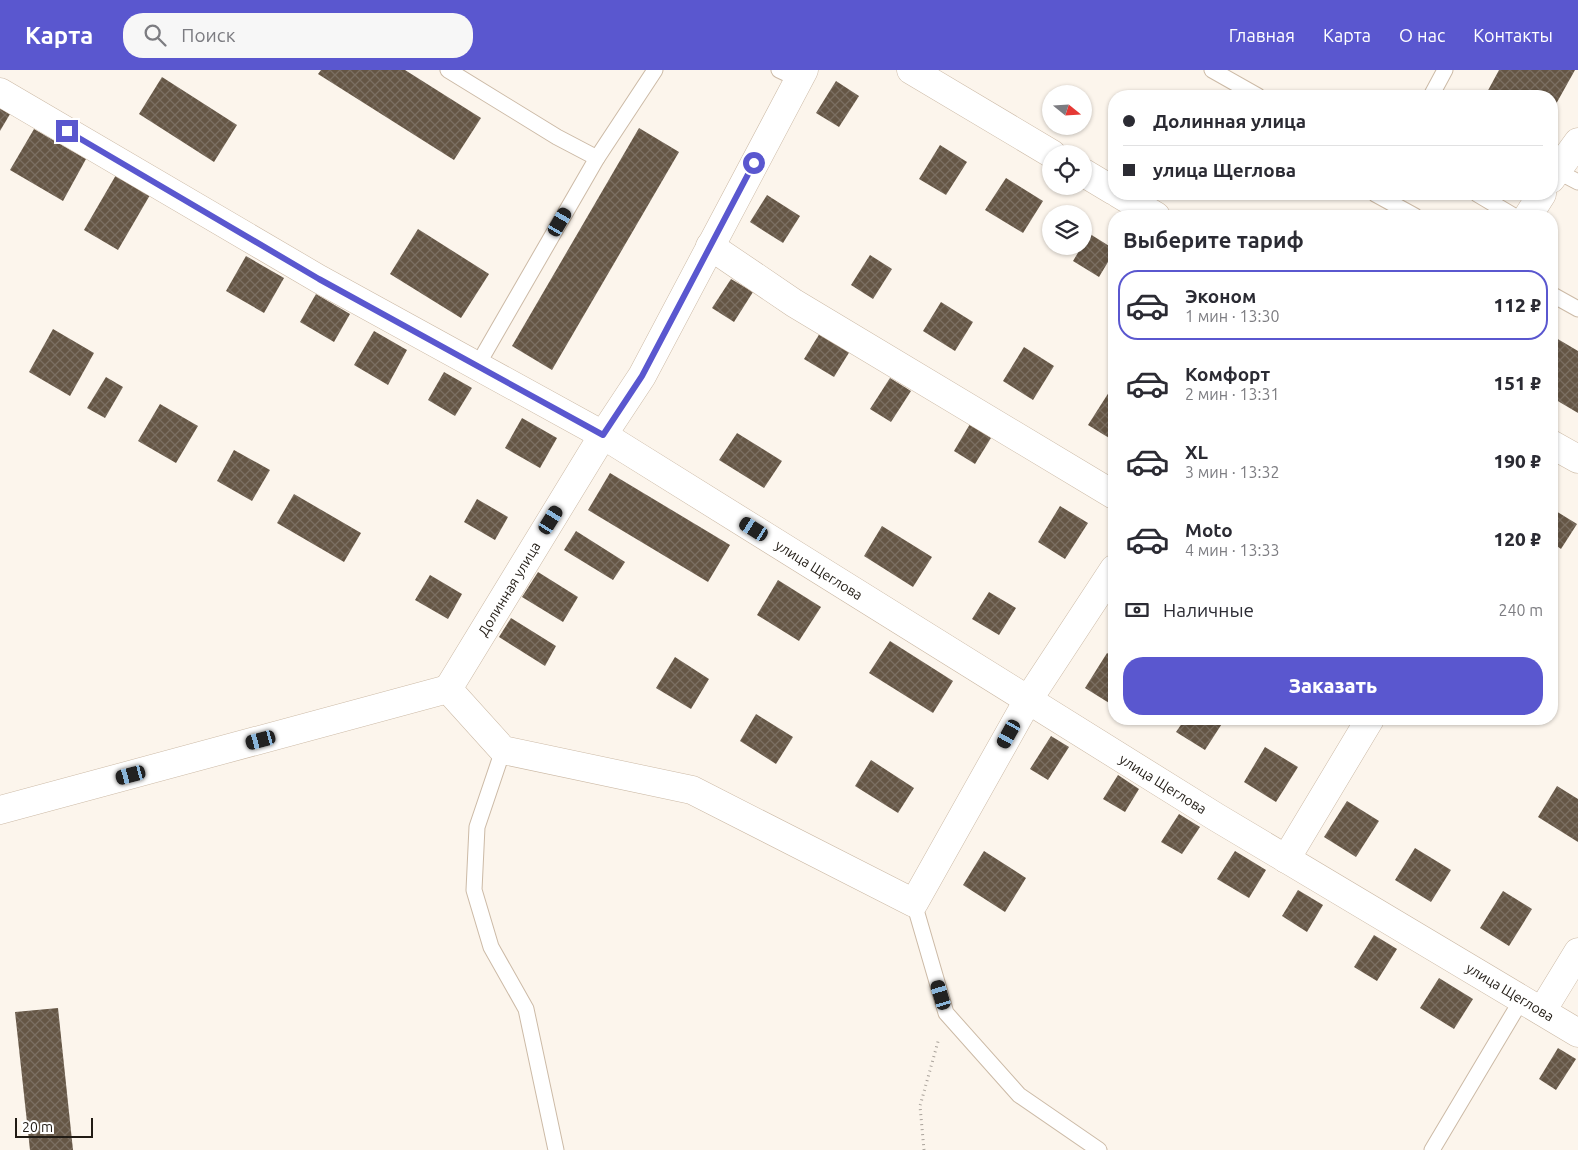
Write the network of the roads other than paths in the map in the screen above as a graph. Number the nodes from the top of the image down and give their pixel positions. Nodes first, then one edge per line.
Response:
1 (448, 70) edge
2 (655, 70) edge
3 (912, 70) edge
4 (1212, 70) edge
5 (1445, 70) edge
6 (794, 73) edge
7 (1247, 90) edge
8 (1434, 90) edge
9 (0, 92) edge
10 (1578, 142) edge
11 (1042, 148) edge
12 (597, 158) junction
13 (1092, 178) edge
14 (1562, 178) edge
15 (1108, 187) edge
16 (1129, 200) edge
17 (1386, 200) edge
18 (1487, 200) edge
19 (1146, 210) edge
20 (1404, 210) edge
21 (1504, 210) edge
22 (710, 246) junction
23 (1558, 298) edge
24 (1578, 309) edge
25 (477, 366) junction
26 (603, 435) junction
27 (1558, 448) edge
28 (1578, 459) edge
29 (1108, 491) edge
30 (1108, 578) edge
31 (448, 689) junction
32 (1028, 700) junction
33 (1366, 725) edge
34 (503, 750) junction
35 (0, 810) edge
36 (1286, 859) junction
37 (914, 903) junction
38 (1578, 952) edge
39 (1532, 1005) junction
40 (1578, 1033) edge
41 (553, 1148) edge
42 (1099, 1150) edge
43 (1432, 1150) edge

1 - 12 lane
2 - 12 lane
3 - 11 street
4 - 7 lane
5 - 8 lane
6 - 22 street, Долинная улица
9 - 25 street, улица Щеглова
10 - 14 street
12 - 25 lane
13 - 15 street
16 - 19 street
17 - 20 lane
18 - 21 lane
22 - 26 street, Долинная улица
22 - 29 street
23 - 24 lane
25 - 26 street, улица Щеглова
26 - 31 street, Долинная улица
26 - 32 street, улица Щеглова
27 - 28 street
30 - 32 street
31 - 34 street
31 - 35 street
32 - 36 street, улица Щеглова
32 - 37 street
33 - 36 street
34 - 37 street
34 - 41 lane
36 - 39 street, улица Щеглова
37 - 42 lane
38 - 39 street
39 - 40 street, улица Щеглова
39 - 43 lane

